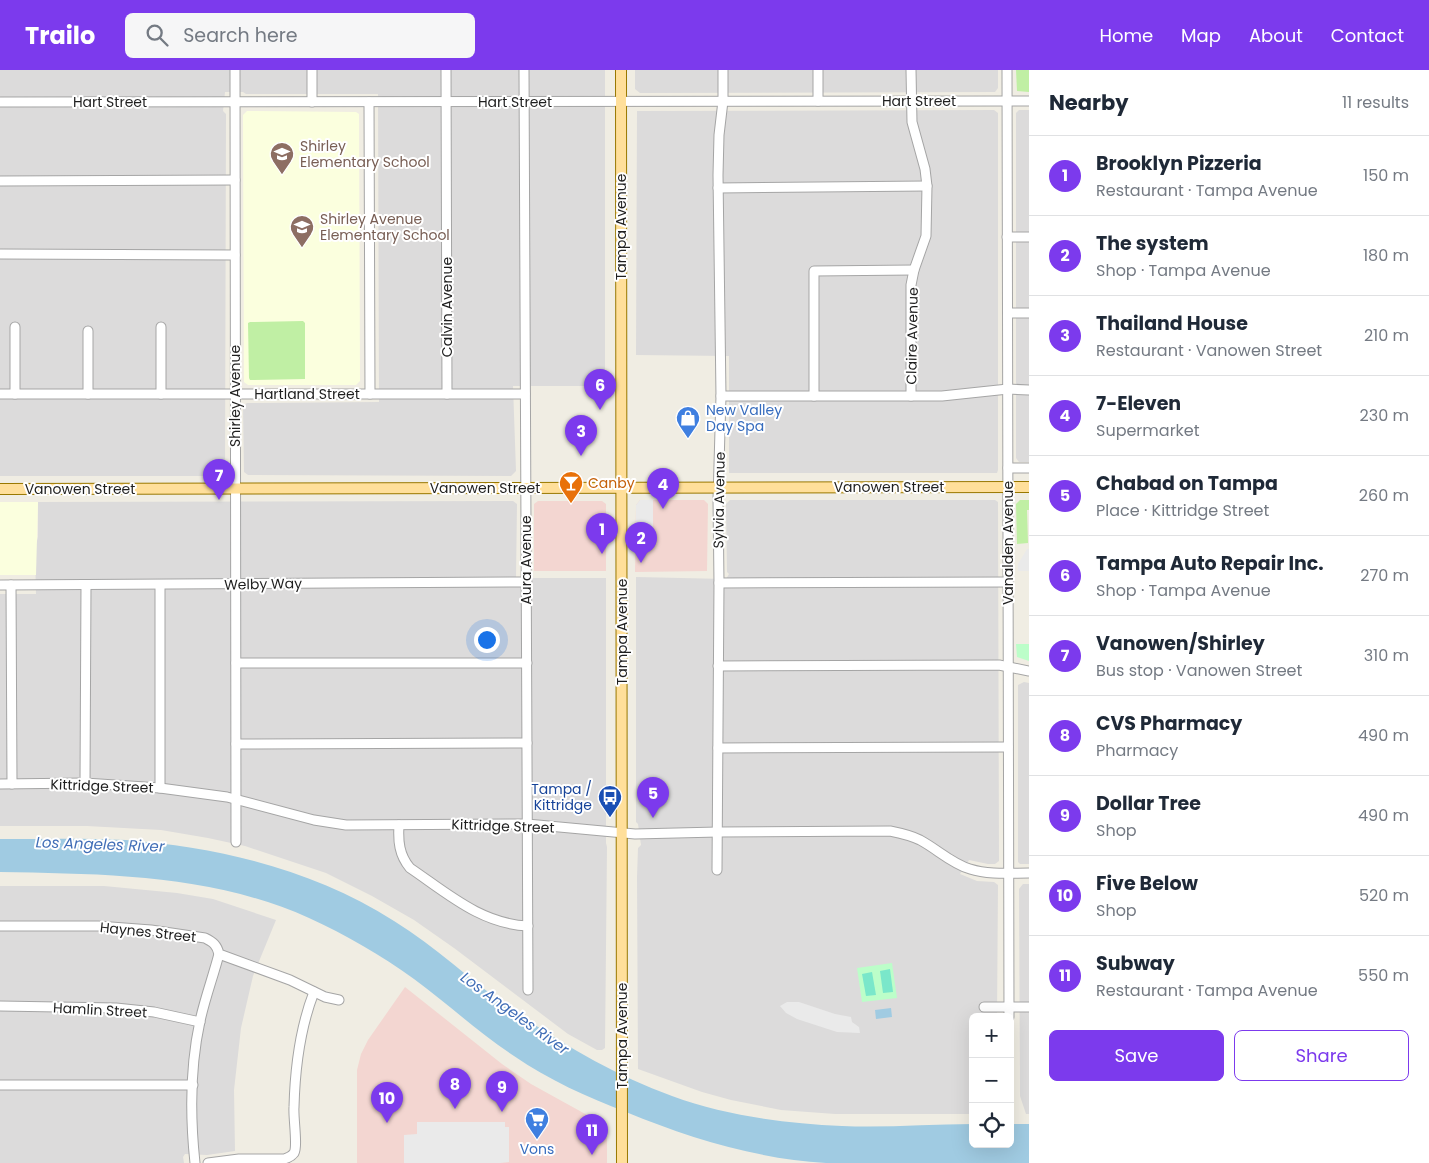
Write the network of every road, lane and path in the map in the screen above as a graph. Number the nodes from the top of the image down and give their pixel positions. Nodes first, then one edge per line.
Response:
1 (235, 70) edge
2 (312, 70) edge
3 (446, 70) edge
4 (524, 70) edge
5 (620, 70) edge
6 (723, 70) edge
7 (818, 70) edge
8 (911, 70) edge
9 (1007, 70) edge
10 (524, 101) junction
11 (723, 101) junction
12 (818, 101) junction
13 (911, 101) junction
14 (1007, 101) junction
15 (1029, 101) edge
16 (0, 102) edge
17 (234, 102) junction
18 (312, 102) junction
19 (369, 102) junction
20 (446, 102) junction
21 (621, 102) junction
22 (235, 180) junction
23 (0, 181) edge
24 (927, 186) junction
25 (718, 188) junction
26 (1007, 237) junction
27 (1029, 237) edge
28 (0, 254) edge
29 (235, 255) junction
30 (914, 270) junction
31 (1008, 313) junction
32 (1029, 313) edge
33 (15, 327) dead end
34 (161, 327) dead end
35 (88, 331) dead end
36 (1008, 390) junction
37 (1029, 390) edge
38 (0, 394) edge
39 (15, 394) junction
40 (88, 394) junction
41 (161, 394) junction
42 (235, 394) junction
43 (370, 394) junction
44 (447, 394) junction
45 (525, 394) junction
46 (721, 396) junction
47 (814, 396) junction
48 (911, 396) junction
49 (1008, 468) junction
50 (1029, 468) edge
51 (622, 487) junction
52 (718, 487) junction
53 (1008, 487) junction
54 (1029, 487) edge
55 (526, 488) junction
56 (0, 489) edge
57 (235, 489) junction
58 (527, 582) junction
59 (1008, 582) junction
60 (236, 583) junction
61 (719, 583) junction
62 (0, 585) edge
63 (11, 585) junction
64 (86, 585) junction
65 (160, 585) junction
66 (527, 663) junction
67 (236, 664) junction
68 (718, 666) junction
69 (1008, 666) junction
70 (1029, 671) edge
71 (527, 743) junction
72 (236, 744) junction
73 (1008, 747) junction
74 (718, 748) junction
75 (85, 783) junction
76 (0, 784) edge
77 (12, 784) junction
78 (160, 788) junction
79 (236, 799) junction
80 (527, 824) junction
81 (398, 825) junction
82 (718, 832) junction
83 (622, 834) junction
84 (236, 842) dead end
85 (718, 870) dead end
86 (1008, 873) junction
87 (1029, 873) edge
88 (0, 926) edge
89 (528, 926) junction
90 (219, 954) junction
91 (528, 990) dead end
92 (314, 992) junction
93 (339, 1000) dead end
94 (0, 1006) edge
95 (984, 1007) dead end
96 (1029, 1007) edge
97 (1008, 1012) edge
98 (200, 1022) junction
99 (193, 1084) junction
100 (0, 1085) edge
101 (195, 1163) edge
102 (208, 1163) edge
103 (622, 1163) edge

1 - 17 street, Shirley Avenue
2 - 18 street
3 - 20 street, Calvin Avenue
4 - 10 street, Aura Avenue
5 - 21 main road, Tampa Avenue
6 - 11 street, Sylvia Avenue
7 - 12 street
8 - 13 street, Claire Avenue
9 - 14 street, Vanalden Avenue
10 - 20 street, Hart Street
10 - 21 street, Hart Street
10 - 45 street, Aura Avenue
11 - 12 street, Hart Street
11 - 21 street, Hart Street
11 - 25 street, Sylvia Avenue
12 - 13 street, Hart Street
13 - 14 street, Hart Street
13 - 24 street, Claire Avenue
14 - 15 street, Hart Street
14 - 26 street, Vanalden Avenue
16 - 17 street, Hart Street
17 - 18 street, Hart Street
17 - 22 street, Shirley Avenue
18 - 19 street, Hart Street
19 - 20 street, Hart Street
19 - 43 street
20 - 44 street, Calvin Avenue
21 - 51 main road, Tampa Avenue
22 - 23 street
22 - 29 street, Shirley Avenue
24 - 25 street
24 - 30 street, Claire Avenue
25 - 46 street, Sylvia Avenue
26 - 27 street
26 - 31 street, Vanalden Avenue
28 - 29 street
29 - 42 street, Shirley Avenue
30 - 47 street
30 - 48 street, Claire Avenue
31 - 32 street
31 - 36 street, Vanalden Avenue
33 - 39 street
34 - 41 street
35 - 40 street
36 - 37 street
36 - 48 street
36 - 49 street, Vanalden Avenue
38 - 39 street, Hartland Street
39 - 40 street, Hartland Street
40 - 41 street, Hartland Street
41 - 42 street, Hartland Street
42 - 43 street, Hartland Street
42 - 57 street, Shirley Avenue
43 - 44 street, Hartland Street
44 - 45 street, Hartland Street
45 - 55 street, Aura Avenue
46 - 47 street
46 - 52 street, Sylvia Avenue
47 - 48 street
49 - 50 street
49 - 53 street, Vanalden Avenue
51 - 52 main road, Vanowen Street
51 - 55 main road, Vanowen Street
51 - 83 main road, Tampa Avenue
52 - 53 main road, Vanowen Street
52 - 61 street, Sylvia Avenue
53 - 54 main road, Vanowen Street
53 - 59 street, Vanalden Avenue
55 - 57 main road, Vanowen Street
55 - 58 street, Aura Avenue
56 - 57 main road, Vanowen Street
57 - 60 street, Shirley Avenue
58 - 60 street, Welby Way
58 - 66 street, Aura Avenue
59 - 61 street
59 - 69 street, Vanalden Avenue
60 - 65 street, Welby Way
60 - 67 street, Shirley Avenue
61 - 68 street, Sylvia Avenue
62 - 63 street, Welby Way
63 - 64 street, Welby Way
63 - 77 street
64 - 65 street, Welby Way
64 - 75 street
65 - 78 street
66 - 67 street
66 - 71 street, Aura Avenue
67 - 72 street, Shirley Avenue
68 - 69 street
68 - 74 street, Sylvia Avenue
69 - 70 street
69 - 73 street, Vanalden Avenue
71 - 72 street
71 - 80 street, Aura Avenue
72 - 79 street, Shirley Avenue
73 - 74 street
73 - 86 street, Vanalden Avenue
74 - 82 street, Sylvia Avenue
75 - 77 street, Kittridge Street
75 - 78 street, Kittridge Street
76 - 77 street, Kittridge Street
78 - 79 street, Kittridge Street
79 - 81 street, Kittridge Street
79 - 84 street, Shirley Avenue
80 - 81 street, Kittridge Street
80 - 83 street, Kittridge Street
80 - 89 street, Aura Avenue
81 - 89 street
82 - 83 street, Kittridge Street
82 - 85 street, Sylvia Avenue
82 - 86 street, Kittridge Street
83 - 103 main road, Tampa Avenue
86 - 87 street, Kittridge Street
86 - 97 street, Vanalden Avenue
88 - 90 street, Haynes Street
89 - 91 street, Aura Avenue
90 - 92 street, Haynes Street
90 - 98 street
92 - 93 street, Haynes Street
92 - 102 street
94 - 98 street, Hamlin Street
95 - 97 street
96 - 97 street
98 - 99 street
99 - 100 street
99 - 101 street

